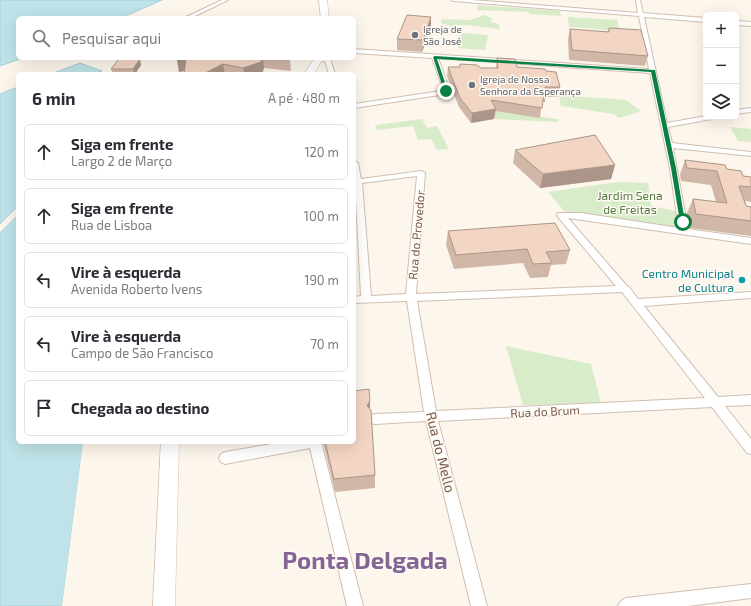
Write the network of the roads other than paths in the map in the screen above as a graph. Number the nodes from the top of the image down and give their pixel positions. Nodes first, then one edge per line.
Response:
1 (226, 0) edge
2 (323, 0) edge
3 (453, 0) edge
4 (638, 0) edge
5 (642, 14) junction
6 (191, 16) edge
7 (325, 16) edge
8 (703, 20) edge
9 (739, 23) edge
10 (751, 24) edge
11 (356, 51) edge
12 (435, 57) junction
13 (318, 60) edge
14 (328, 60) edge
15 (653, 71) junction
16 (310, 72) edge
17 (331, 72) edge
18 (356, 106) edge
19 (751, 110) edge
20 (739, 112) edge
21 (739, 113) edge
22 (751, 115) edge
23 (703, 119) edge
24 (664, 126) junction
25 (669, 145) junction
26 (751, 154) edge
27 (356, 181) edge
28 (684, 231) junction
29 (748, 241) edge
30 (751, 250) edge
31 (626, 289) junction
32 (411, 297) junction
33 (749, 298) edge
34 (366, 299) junction
35 (356, 300) edge
36 (637, 303) junction
37 (751, 400) edge
38 (716, 402) junction
39 (431, 416) junction
40 (375, 419) dead end
41 (170, 444) edge
42 (303, 444) edge
43 (315, 444) edge
44 (751, 449) edge
45 (225, 458) dead end
46 (751, 591) edge
47 (164, 606) edge
48 (355, 606) edge
49 (479, 606) edge
50 (626, 606) edge

1 - 6 street
2 - 7 main road
3 - 5 street
4 - 5 street
5 - 8 street
5 - 15 street
9 - 10 street
11 - 12 street
12 - 15 street
12 - 18 street
13 - 16 main road
14 - 17 street
15 - 24 street
19 - 20 street
21 - 22 street
23 - 24 street
24 - 25 street
25 - 26 street
25 - 28 street
27 - 32 street, Rua do Provedor
27 - 34 street
28 - 29 street
28 - 31 street
29 - 30 street
31 - 32 street
31 - 36 street
32 - 34 street
32 - 39 street, Rua do Mello
33 - 36 street
34 - 35 street
36 - 38 street
37 - 38 street, Rua do Brum
38 - 39 street, Rua do Brum
38 - 44 street
39 - 40 street, Rua do Brum
39 - 49 street, Rua do Mello
41 - 47 main road
42 - 45 street
43 - 48 street
46 - 50 street

